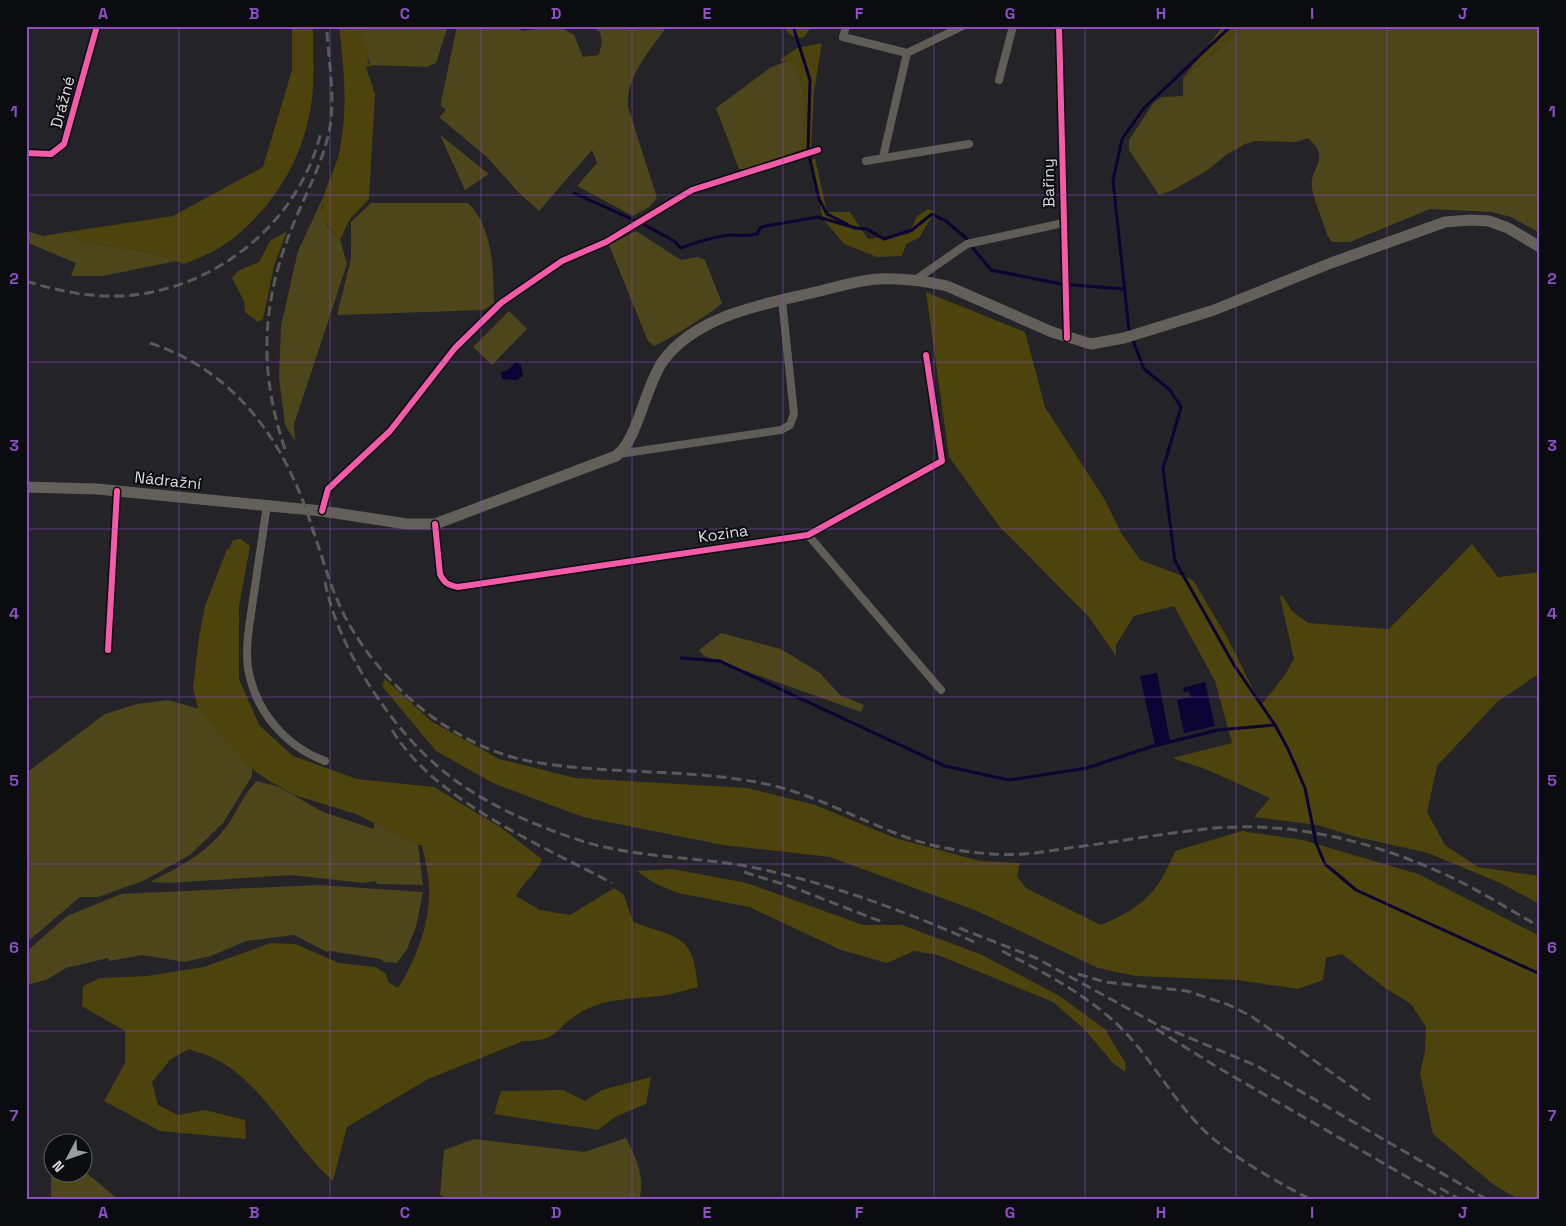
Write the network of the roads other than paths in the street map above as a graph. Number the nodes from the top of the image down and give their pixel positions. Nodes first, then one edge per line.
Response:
1 (97, 26) edge
2 (846, 26) edge
3 (962, 26) edge
4 (1013, 26) edge
5 (1059, 26) edge
6 (908, 53) junction
7 (999, 80) dead end
8 (969, 144) dead end
9 (818, 150) dead end
10 (26, 152) edge
11 (883, 157) junction
12 (866, 161) dead end
13 (1063, 223) junction
14 (1540, 247) edge
15 (915, 280) junction
16 (782, 300) junction
17 (1066, 338) junction
18 (926, 355) dead end
19 (619, 454) junction
20 (26, 487) edge
21 (116, 491) junction
22 (267, 505) junction
23 (322, 511) junction
24 (436, 524) junction
25 (808, 535) junction
26 (108, 650) dead end
27 (942, 690) dead end
28 (325, 760) dead end

1 - 10 street, Drážné
2 - 6 street
3 - 6 street
4 - 7 street
5 - 13 street, Bařiny
6 - 11 street
8 - 11 street
9 - 23 street
11 - 12 street
13 - 15 street, Bařiny
13 - 17 street, Bařiny
14 - 17 main road
15 - 16 main road
15 - 17 main road
16 - 19 main road
16 - 19 street
18 - 25 street, Kozina
19 - 24 main road
20 - 21 main road, Nádražní
21 - 22 main road, Nádražní
21 - 26 street
22 - 23 main road, Nádražní
22 - 28 street
23 - 24 main road
24 - 25 street, Kozina
25 - 27 street

